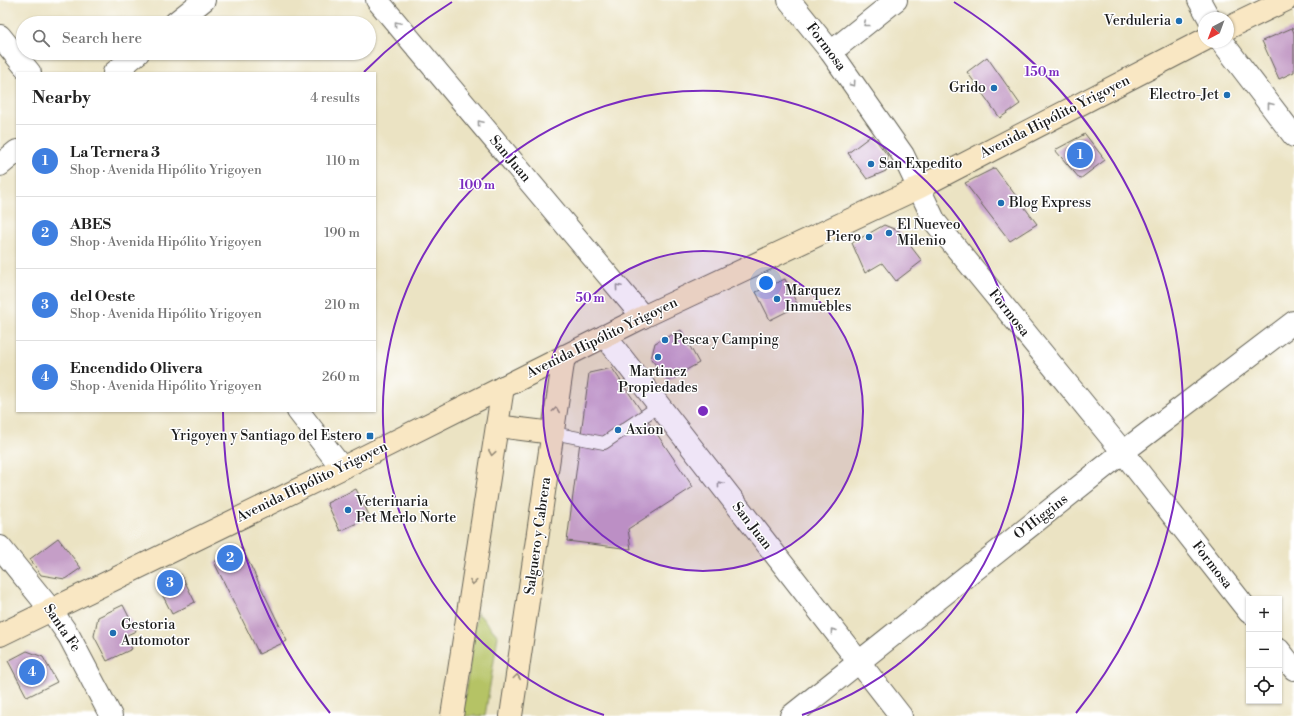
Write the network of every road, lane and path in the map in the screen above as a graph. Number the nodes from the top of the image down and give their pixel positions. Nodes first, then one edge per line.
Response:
1 (204, 0) edge
2 (377, 0) edge
3 (789, 0) edge
4 (896, 0) edge
5 (1199, 0) edge
6 (1286, 0) edge
7 (1206, 12) edge
8 (184, 16) edge
9 (1234, 25) edge
10 (0, 36) edge
11 (1198, 43) edge
12 (1227, 48) edge
13 (831, 52) junction
14 (16, 56) edge
15 (19, 60) edge
16 (130, 60) edge
17 (29, 72) edge
18 (115, 72) edge
19 (1294, 136) edge
20 (16, 152) edge
21 (0, 165) edge
22 (920, 187) junction
23 (643, 317) junction
24 (1294, 322) edge
25 (605, 336) junction
26 (564, 356) junction
27 (503, 387) junction
28 (659, 406) junction
29 (299, 412) edge
30 (497, 426) junction
31 (553, 433) junction
32 (1123, 452) junction
33 (342, 468) junction
34 (0, 547) edge
35 (1246, 608) edge
36 (51, 610) junction
37 (0, 635) edge
38 (1282, 654) edge
39 (857, 662) junction
40 (1294, 669) edge
41 (112, 716) edge
42 (452, 716) edge
43 (511, 716) edge
44 (791, 716) edge
45 (901, 716) edge

1 - 8 street
23 -> 2 street, San Juan
3 - 13 street, Formosa
4 -> 13 street
5 - 7 street
6 - 9 main road
10 - 14 street
11 - 22 main road, Avenida Hipólito Yrigoyen
19 -> 12 street
13 -> 22 street, Formosa
15 - 17 street
16 - 18 street
20 - 21 street
22 - 23 main road, Avenida Hipólito Yrigoyen
22 - 32 street, Formosa
23 - 25 main road, Avenida Hipólito Yrigoyen
24 - 32 street, O´Higgins
25 - 26 main road, Avenida Hipólito Yrigoyen
25 - 28 street, San Juan
26 - 27 main road, Avenida Hipólito Yrigoyen
31 -> 26 main road, Salguero y Cabrera
27 - 30 main road
27 - 33 main road, Avenida Hipólito Yrigoyen
28 - 31 lane
39 -> 28 street, San Juan
29 - 33 street
30 - 31 main road
30 -> 42 main road
43 -> 31 main road, Salguero y Cabrera
32 - 35 street, Formosa
32 - 39 street, O´Higgins
33 - 36 main road, Avenida Hipólito Yrigoyen
34 - 36 street, Santa Fe
36 - 37 main road, Avenida Hipólito Yrigoyen
36 - 41 street, Santa Fe
38 - 40 street
39 - 44 street, O´Higgins
39 - 45 street, San Juan

